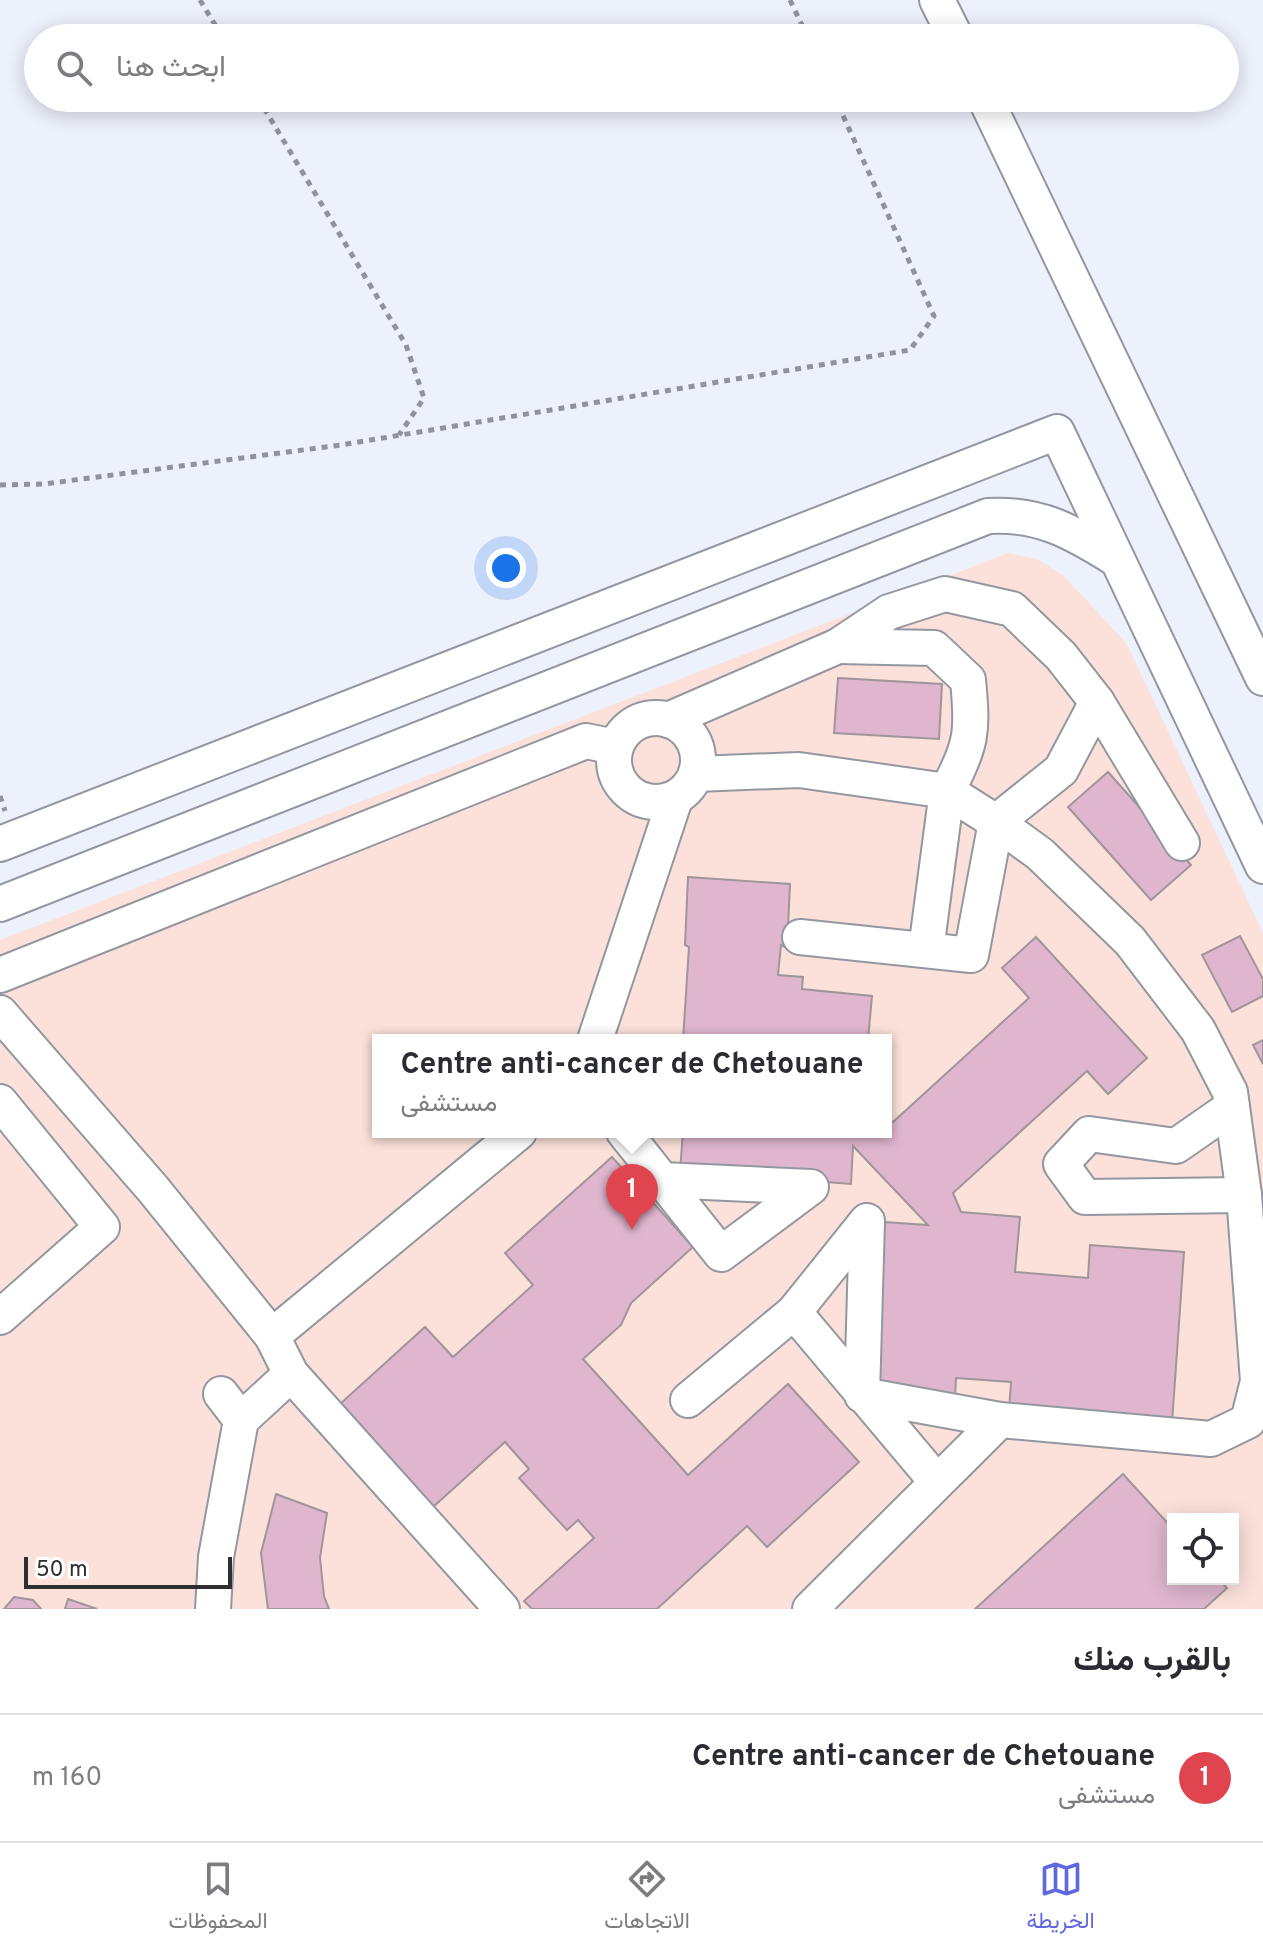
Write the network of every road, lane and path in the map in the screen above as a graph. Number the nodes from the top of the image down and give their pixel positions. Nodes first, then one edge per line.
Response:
1 (200, 0) edge
2 (790, 0) edge
3 (937, 0) edge
4 (215, 24) edge
5 (801, 24) edge
6 (949, 24) edge
7 (266, 112) edge
8 (841, 112) edge
9 (992, 112) edge
10 (399, 436) junction
11 (0, 485) edge
12 (1116, 559) junction
13 (838, 646) junction
14 (1263, 678) edge
15 (1097, 702) junction
16 (668, 720) junction
17 (615, 747) junction
18 (686, 786) junction
19 (947, 791) junction
20 (996, 822) junction
21 (1182, 843) dead end
22 (0, 844) edge
23 (1263, 866) edge
24 (0, 904) edge
25 (800, 937) dead end
26 (926, 950) junction
27 (0, 975) edge
28 (0, 1013) edge
29 (597, 1034) edge
30 (0, 1102) edge
31 (1232, 1107) junction
32 (512, 1138) edge
33 (629, 1138) edge
34 (663, 1180) dead end
35 (1244, 1195) junction
36 (794, 1312) junction
37 (0, 1317) edge
38 (272, 1336) junction
39 (291, 1374) junction
40 (862, 1395) junction
41 (688, 1400) dead end
42 (1000, 1420) junction
43 (937, 1482) junction
44 (213, 1609) edge
45 (502, 1609) edge
46 (810, 1609) edge

1 - 4 path
2 - 5 path
3 - 6 street
7 - 10 path
8 - 10 path
9 - 14 street
10 - 11 path
12 - 22 street
12 - 23 street
12 - 24 street
13 - 15 street
13 - 16 street
13 - 19 street
15 - 20 street
15 - 21 street
16 - 17 street
16 - 18 street
17 - 18 street
17 - 27 street
18 - 19 street
18 - 29 street
19 - 20 street
19 - 26 street
20 - 26 street
20 - 31 street
25 - 26 street
28 - 38 street
30 - 37 street
31 - 35 street
31 - 35 street
32 - 38 street
33 - 34 street
35 - 42 street
36 - 40 street
36 - 40 street
36 - 41 street
38 - 39 street
39 - 44 street
39 - 45 street
40 - 42 street
40 - 43 street
42 - 43 street
43 - 46 street

